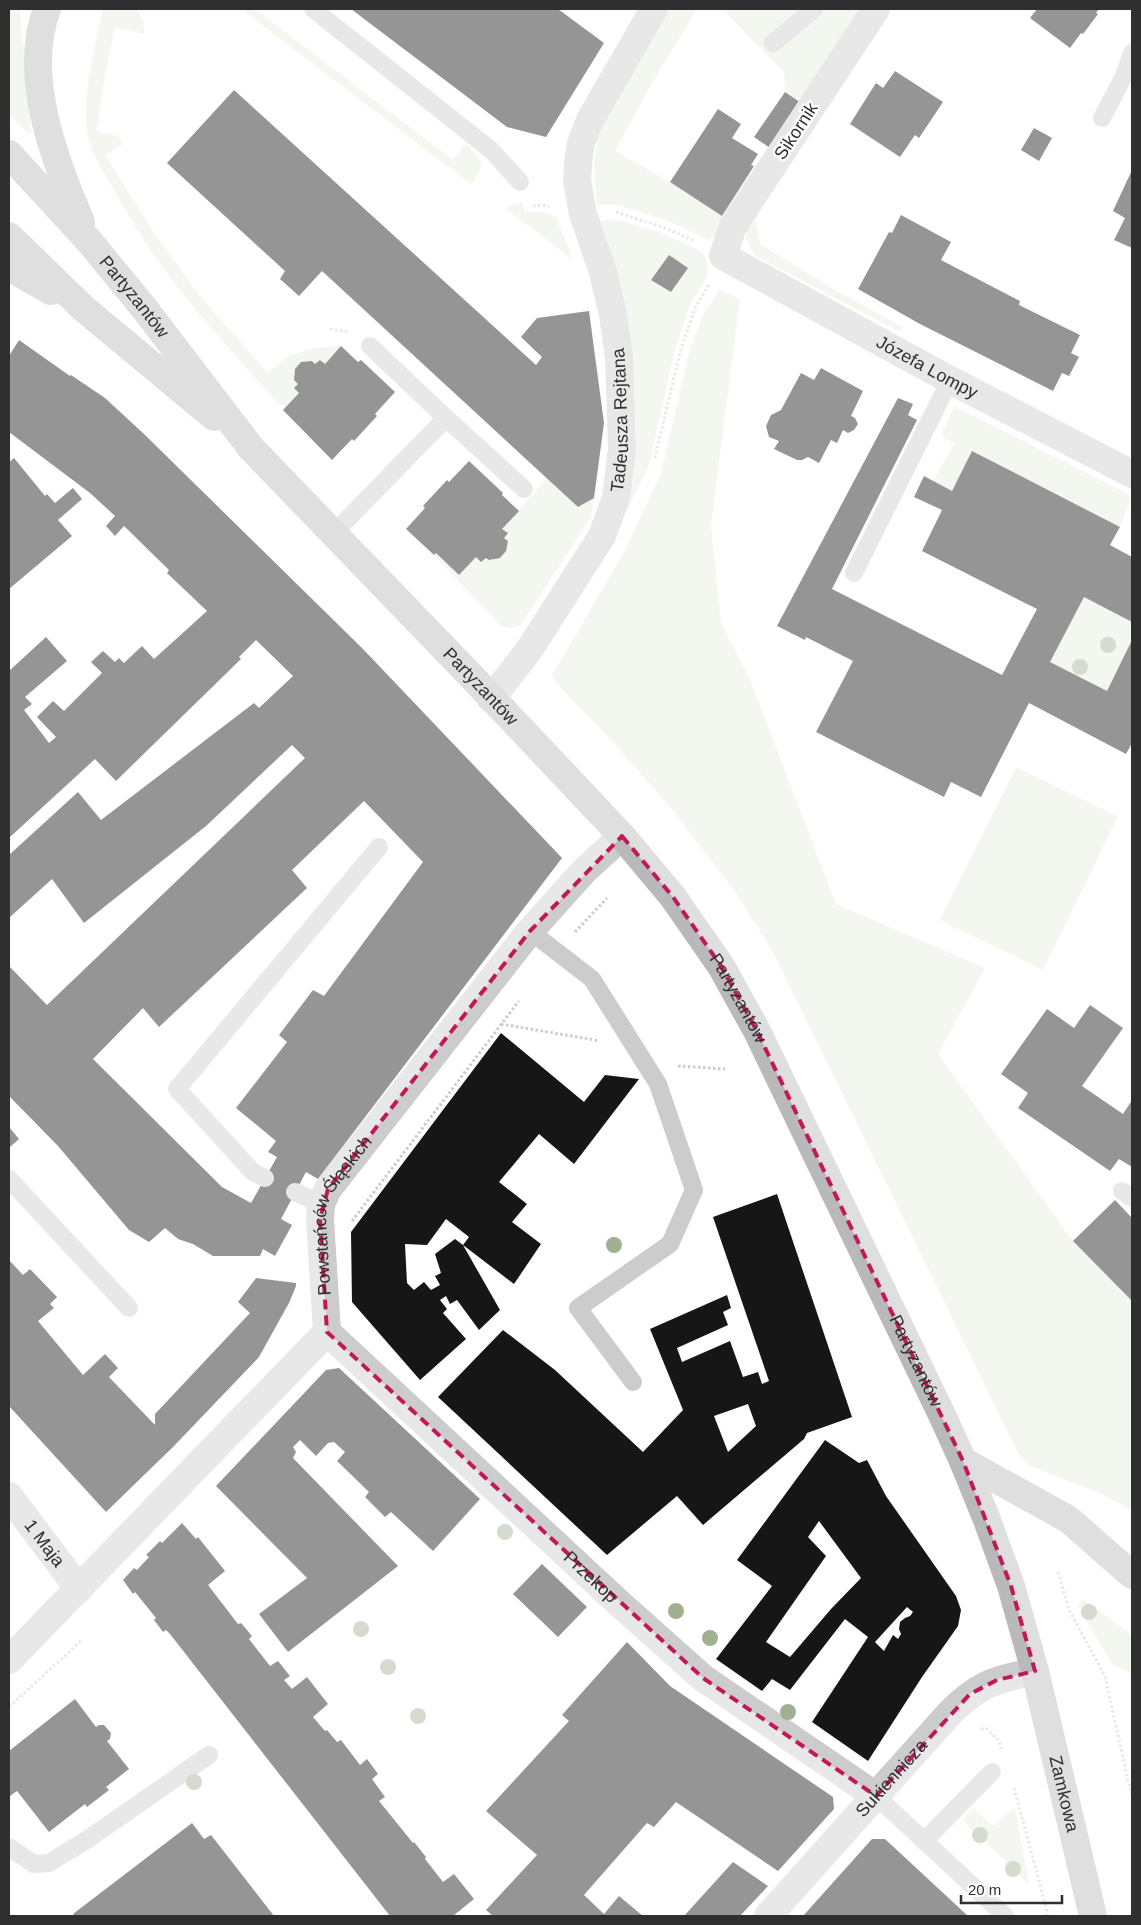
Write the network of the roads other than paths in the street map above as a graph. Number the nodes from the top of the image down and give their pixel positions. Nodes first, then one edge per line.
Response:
1 (33, 9) edge
2 (47, 9) edge
3 (313, 9) edge
4 (654, 9) edge
5 (814, 9) edge
6 (876, 9) edge
7 (773, 43) dead end
8 (37, 44) junction
9 (1132, 52) edge
10 (1102, 118) dead end
11 (9, 154) edge
12 (520, 182) road end
13 (9, 236) edge
14 (89, 241) junction
15 (723, 256) joint
16 (9, 267) edge
17 (83, 308) junction
18 (370, 346) dead end
19 (950, 380) junction
20 (446, 418) junction
21 (251, 448) junction
22 (1132, 474) edge
23 (524, 489) dead end
24 (333, 534) junction
25 (854, 574) dead end
26 (491, 698) junction
27 (622, 836) junction
28 (379, 847) dead end
29 (530, 931) junction
30 (265, 1178) dead end
31 (9, 1179) edge
32 (295, 1192) dead end
33 (321, 1204) junction
34 (129, 1308) dead end
35 (327, 1332) junction
36 (633, 1382) dead end
37 (963, 1460) junction
38 (9, 1496) edge
39 (1132, 1575) edge
40 (79, 1589) junction
41 (9, 1660) edge
42 (1035, 1671) junction
43 (209, 1755) dead end
44 (992, 1772) dead end
45 (876, 1796) junction
46 (924, 1841) junction
47 (9, 1847) edge
48 (768, 1916) edge
49 (1005, 1916) edge
50 (1092, 1916) edge

1 - 8 street
2 - 8 main road
3 - 12 lane
4 - 26 street, Tadeusza Rejtana
5 - 7 lane
6 - 15 street, Sikornik
8 - 14 main road
9 - 10 lane
11 - 14 main road, Partyzantów
13 - 17 main road, Partyzantów
14 - 21 main road, Partyzantów
15 - 19 street, Józefa Lompy
16 - 17 main road, Partyzantów
17 - 21 main road, Partyzantów
18 - 20 lane
19 - 22 street, Józefa Lompy
19 - 25 lane
20 - 23 lane
20 - 24 lane
21 - 24 main road, Partyzantów
24 - 26 main road, Partyzantów
26 - 27 main road, Partyzantów
27 - 29 street, Powstańców Śląskich
27 - 37 main road, Partyzantów
28 - 30 lane
29 - 33 street, Powstańców Śląskich
29 - 36 lane
31 - 34 lane
32 - 33 lane
33 - 35 street, Powstańców Śląskich
35 - 40 street
35 - 45 street, Przekop
37 - 39 main road
37 - 42 main road, Partyzantów
38 - 40 street, 1 Maja
40 - 41 street
42 - 45 street, Sukiennicza
42 - 50 main road, Zamkowa
43 - 47 lane
44 - 46 lane
45 - 46 lane
45 - 48 street, Sukiennicza
46 - 49 lane

